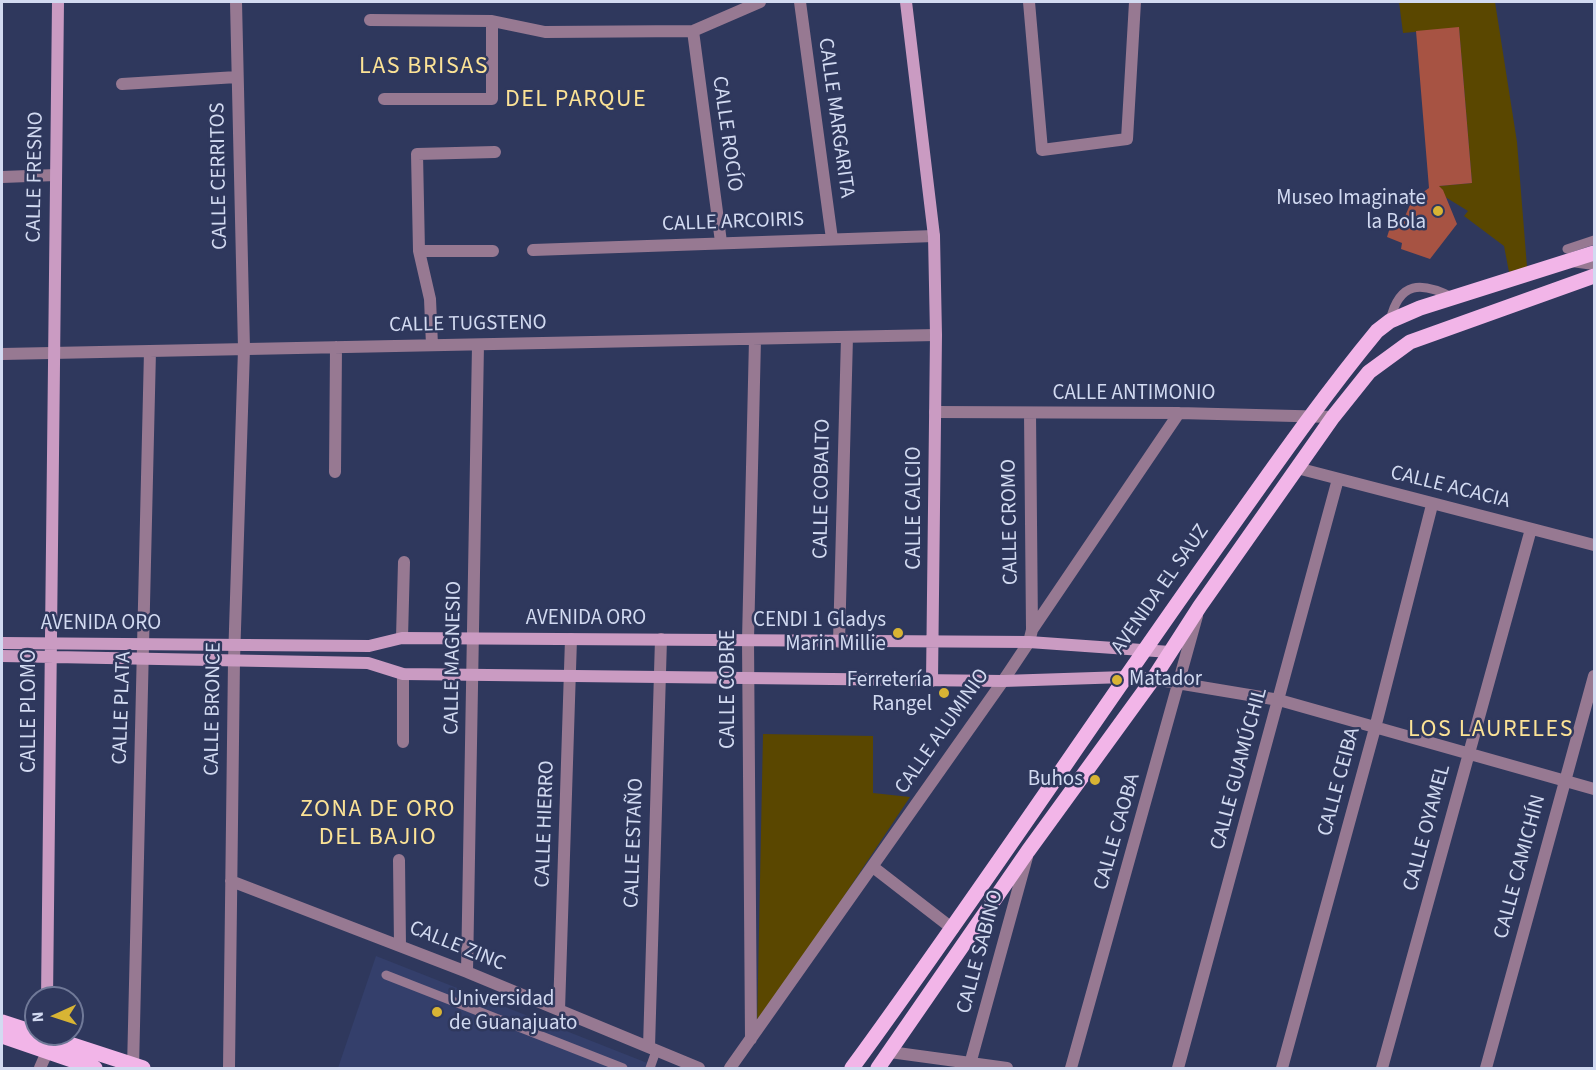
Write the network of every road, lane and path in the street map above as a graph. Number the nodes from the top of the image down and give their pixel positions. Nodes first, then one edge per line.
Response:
1 (58, 2) edge
2 (236, 2) edge
3 (760, 2) edge
4 (800, 2) edge
5 (906, 2) edge
6 (1029, 2) edge
7 (1135, 2) edge
8 (370, 20) dead end
9 (492, 21) junction
10 (693, 31) junction
11 (237, 77) junction
12 (122, 84) dead end
13 (384, 99) dead end
14 (495, 152) dead end
15 (56, 175) junction
16 (2, 177) edge
17 (934, 236) junction
18 (831, 239) junction
19 (1594, 240) edge
20 (721, 242) junction
21 (533, 250) dead end
22 (419, 251) junction
23 (494, 251) dead end
24 (1594, 253) edge
25 (1567, 255) junction
26 (1594, 264) edge
27 (1594, 276) edge
28 (1454, 298) junction
29 (1390, 321) junction
30 (936, 335) junction
31 (847, 337) junction
32 (755, 339) junction
33 (432, 345) junction
34 (478, 345) junction
35 (336, 348) junction
36 (244, 349) junction
37 (150, 351) junction
38 (54, 353) junction
39 (2, 354) edge
40 (935, 412) junction
41 (1030, 413) junction
42 (1179, 413) junction
43 (1311, 416) junction
44 (1333, 417) junction
45 (1297, 468) junction
46 (335, 472) dead end
47 (1338, 479) junction
48 (1432, 505) junction
49 (1531, 529) junction
50 (1594, 545) edge
51 (404, 562) dead end
52 (1200, 606) junction
53 (1031, 636) junction
54 (402, 638) junction
55 (473, 639) junction
56 (572, 639) junction
57 (661, 639) junction
58 (748, 640) junction
59 (839, 642) junction
60 (934, 642) junction
61 (2, 643) edge
62 (50, 643) junction
63 (145, 644) junction
64 (235, 644) junction
65 (1144, 649) junction
66 (1170, 652) junction
67 (2, 656) edge
68 (50, 656) junction
69 (144, 658) junction
70 (234, 660) junction
71 (403, 674) junction
72 (474, 674) junction
73 (571, 674) junction
74 (1594, 676) edge
75 (660, 677) junction
76 (1125, 677) junction
77 (749, 679) junction
78 (1153, 679) junction
79 (932, 681) junction
80 (1003, 681) junction
81 (1180, 682) junction
82 (1279, 700) junction
83 (1375, 728) junction
84 (403, 742) dead end
85 (1468, 755) junction
86 (1565, 780) junction
87 (1594, 789) edge
88 (1028, 851) junction
89 (399, 860) dead end
90 (873, 867) junction
91 (231, 881) junction
92 (953, 929) junction
93 (400, 946) junction
94 (467, 972) junction
95 (386, 975) dead end
96 (47, 986) edge
97 (559, 1010) junction
98 (2, 1022) edge
99 (24, 1031) edge
100 (2, 1036) edge
101 (24, 1038) edge
102 (751, 1039) junction
103 (46, 1046) edge
104 (56, 1046) edge
105 (64, 1046) edge
106 (652, 1049) junction
107 (890, 1052) junction
108 (970, 1064) junction
109 (136, 1067) edge
110 (40, 1068) edge
111 (95, 1068) edge
112 (229, 1068) edge
113 (623, 1068) edge
114 (650, 1068) edge
115 (699, 1068) edge
116 (730, 1068) edge
117 (852, 1068) edge
118 (878, 1068) edge
119 (1007, 1068) edge
120 (1071, 1068) edge
121 (1178, 1068) edge
122 (1282, 1068) edge
123 (1382, 1068) edge
124 (1486, 1068) edge

1 - 15 main road, CALLE FRESNO
2 - 11 street, CALLE CERRITOS
3 - 10 street
4 - 18 street, CALLE MARGARITA
5 - 17 main road, CALLE CALCIO
6 - 7 street
8 - 9 street
9 - 10 street
9 - 13 street
10 - 20 street, CALLE ROCÍO
11 - 12 street
11 - 36 street, CALLE CERRITOS
14 - 22 street
15 - 16 street
15 - 38 main road, CALLE FRESNO
17 - 18 street, CALLE ARCOIRIS
17 - 30 main road, CALLE CALCIO
18 - 20 street, CALLE ARCOIRIS
19 - 25 lane
20 - 21 street, CALLE ARCOIRIS
22 - 23 street
22 - 33 street
24 - 25 main road, AVENIDA EL SAUZ
25 - 26 street
25 - 28 main road, AVENIDA EL SAUZ
27 - 44 main road, AVENIDA EL SAUZ
28 - 29 main road, AVENIDA EL SAUZ
28 - 29 lane
29 - 43 main road, AVENIDA EL SAUZ
30 - 31 street, CALLE TUGSTENO
30 - 40 main road, CALLE CALCIO
31 - 32 street, CALLE TUGSTENO
31 - 59 street, CALLE COBALTO
32 - 34 street, CALLE TUGSTENO
32 - 58 street, CALLE COBRE
33 - 34 street, CALLE TUGSTENO
33 - 35 street, CALLE TUGSTENO
34 - 55 street, CALLE MAGNESIO
35 - 36 street, CALLE TUGSTENO
35 - 46 street
36 - 37 street, CALLE TUGSTENO
36 - 64 street, CALLE BRONCE
37 - 38 street, CALLE TUGSTENO
37 - 63 street, CALLE PLATA
38 - 39 street, CALLE TUGSTENO
38 - 62 main road, CALLE PLOMO
40 - 41 street, CALLE ANTIMONIO
40 - 60 main road, CALLE CALCIO
41 - 42 street, CALLE ANTIMONIO
41 - 53 street, CALLE CROMO
42 - 43 street, CALLE ANTIMONIO
42 - 53 street, CALLE ALUMINIO
43 - 44 street, CALLE ANTIMONIO
43 - 65 main road, AVENIDA EL SAUZ
44 - 45 main road, AVENIDA EL SAUZ
45 - 47 street, CALLE ACACIA
45 - 52 main road, AVENIDA EL SAUZ
47 - 48 street, CALLE ACACIA
47 - 82 street, CALLE GUAMÚCHIL
48 - 49 street, CALLE ACACIA
48 - 83 street, CALLE CEIBA
49 - 50 street, CALLE ACACIA
49 - 85 street, CALLE OYAMEL
51 - 54 street
52 - 66 main road, AVENIDA EL SAUZ
52 - 81 street, CALLE CAOBA
53 - 60 main road, AVENIDA ORO
53 - 65 main road, AVENIDA ORO
53 - 80 street, CALLE ALUMINIO
54 - 55 main road, AVENIDA ORO
54 - 64 main road, AVENIDA ORO
55 - 56 main road, AVENIDA ORO
55 - 72 street, CALLE MAGNESIO
56 - 57 main road, AVENIDA ORO
56 - 73 street, CALLE HIERRO
57 - 58 main road, AVENIDA ORO
57 - 75 street, CALLE ESTAÑO
58 - 59 main road, AVENIDA ORO
58 - 77 street, CALLE COBRE
59 - 60 main road, AVENIDA ORO
60 - 79 main road, CALLE CALCIO
61 - 62 main road, AVENIDA ORO
62 - 63 main road, AVENIDA ORO
62 - 68 main road, CALLE PLOMO
63 - 64 main road, AVENIDA ORO
63 - 69 street, CALLE PLATA
64 - 70 street, CALLE BRONCE
65 - 66 main road, AVENIDA ORO
65 - 76 main road, AVENIDA EL SAUZ
66 - 78 main road, AVENIDA EL SAUZ
67 - 68 main road, AVENIDA ORO
68 - 69 main road, AVENIDA ORO
68 - 96 main road, CALLE PLOMO
69 - 70 main road, AVENIDA ORO
69 - 109 street, CALLE PLATA
70 - 71 main road, AVENIDA ORO
70 - 91 street, CALLE BRONCE
71 - 72 main road, AVENIDA ORO
71 - 84 street
72 - 73 main road, AVENIDA ORO
72 - 94 street, CALLE MAGNESIO
73 - 75 main road, AVENIDA ORO
73 - 97 street, CALLE HIERRO
74 - 86 street, CALLE CAMICHÍN
75 - 77 main road, AVENIDA ORO
75 - 106 street, CALLE ESTAÑO
76 - 78 main road, AVENIDA ORO
76 - 80 main road, AVENIDA ORO
76 - 92 main road, AVENIDA EL SAUZ
77 - 79 main road, AVENIDA ORO
77 - 102 street, CALLE COBRE
78 - 81 street
78 - 88 main road, AVENIDA EL SAUZ
79 - 80 main road, AVENIDA ORO
80 - 90 street, CALLE ALUMINIO
81 - 82 street
81 - 120 street, CALLE CAOBA
82 - 83 street
82 - 121 street, CALLE GUAMÚCHIL
83 - 85 street
83 - 122 street, CALLE CEIBA
85 - 86 street
85 - 123 street, CALLE OYAMEL
86 - 87 street
86 - 124 street, CALLE CAMICHÍN
88 - 107 main road, AVENIDA EL SAUZ
88 - 108 street, CALLE SABINO
89 - 93 street
90 - 92 street
90 - 102 street, CALLE ALUMINIO
91 - 93 street, CALLE ZINC
91 - 112 street, CALLE BRONCE
92 - 117 main road, AVENIDA EL SAUZ
93 - 94 street, CALLE ZINC
94 - 97 street, CALLE ZINC
95 - 113 lane
97 - 106 street, CALLE ZINC
98 - 99 main road
100 - 101 main road
102 - 116 street, CALLE ALUMINIO
103 - 110 street
104 - 111 main road
105 - 109 main road
106 - 114 lane
106 - 115 street, CALLE ZINC
107 - 108 street
107 - 118 main road, AVENIDA EL SAUZ
108 - 119 street

